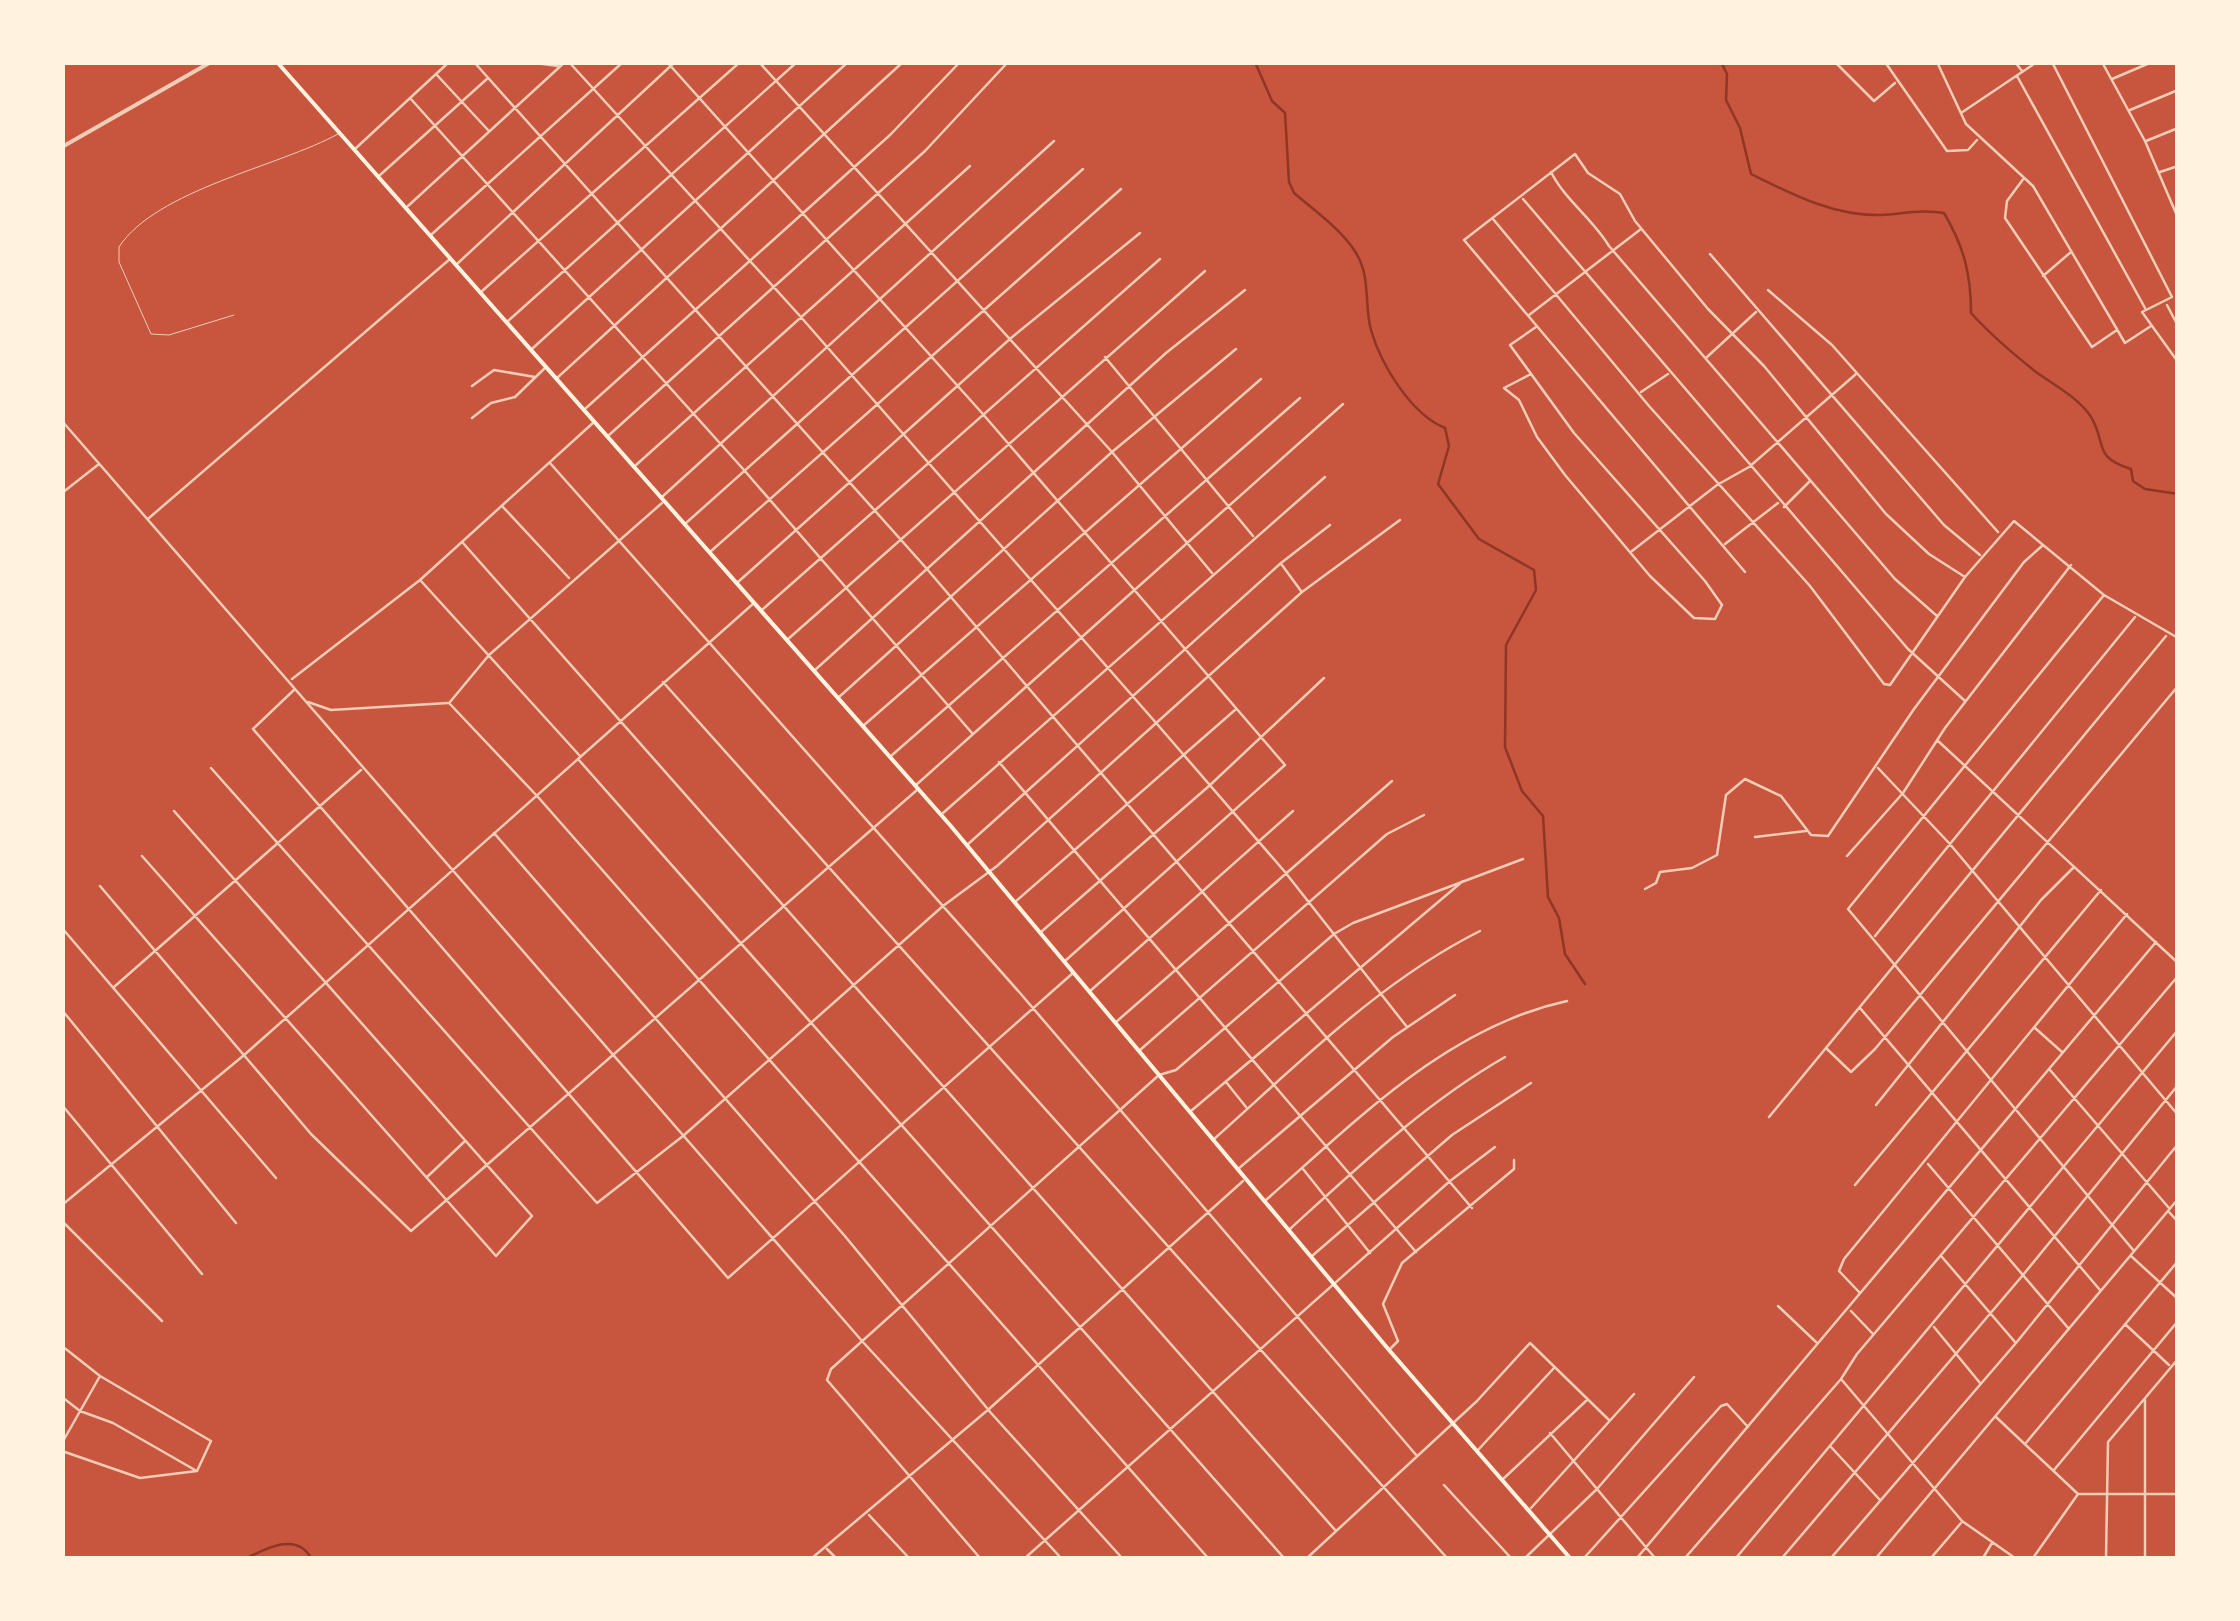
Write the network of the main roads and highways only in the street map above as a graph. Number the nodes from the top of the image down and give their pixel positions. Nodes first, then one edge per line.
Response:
1 (278, 62) edge
2 (1570, 1558) edge

1 - 2 main road

